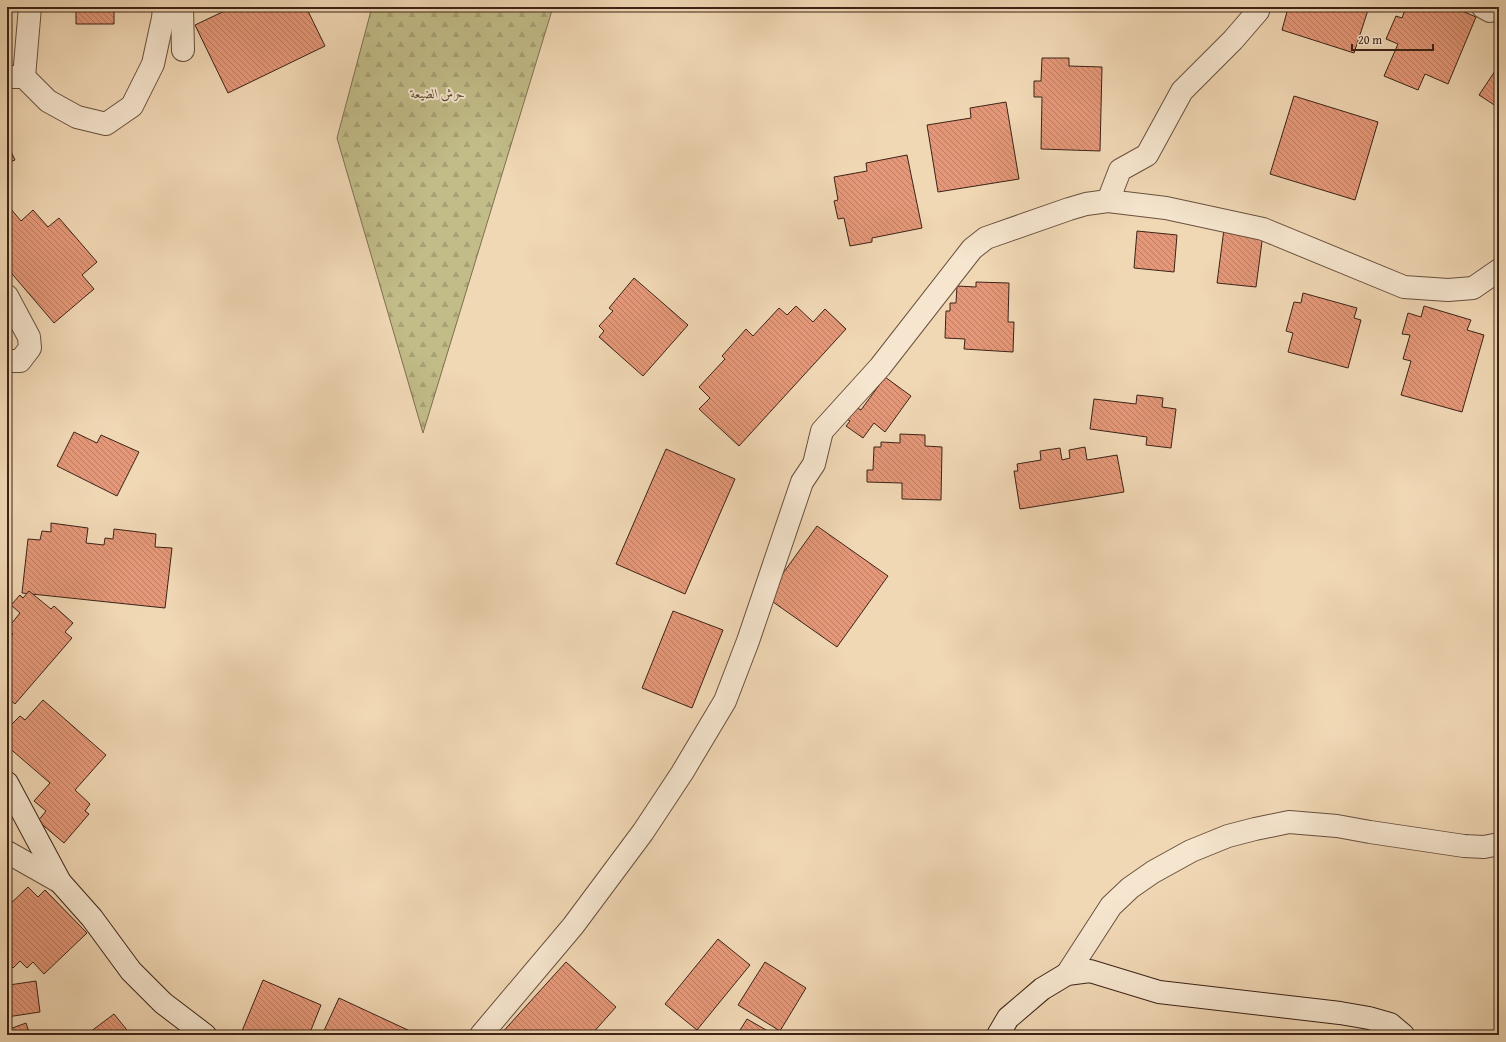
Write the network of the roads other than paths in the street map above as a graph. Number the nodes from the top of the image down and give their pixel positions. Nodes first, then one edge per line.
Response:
1 (30, 7) edge
2 (164, 7) edge
3 (182, 7) edge
4 (1259, 7) edge
5 (183, 50) dead end
6 (16, 77) edge
7 (1108, 201) junction
8 (1499, 270) edge
9 (7, 296) edge
10 (7, 361) edge
11 (7, 783) edge
12 (1499, 844) edge
13 (7, 852) edge
14 (60, 882) junction
15 (1067, 974) junction
16 (205, 1035) edge
17 (481, 1035) edge
18 (998, 1035) edge
19 (1403, 1035) edge

1 - 6 street
2 - 6 street
3 - 5 street
4 - 7 street
7 - 8 street
7 - 17 street
9 - 10 street
11 - 14 street
12 - 15 street
13 - 14 street
14 - 16 street
15 - 18 street
15 - 19 street

